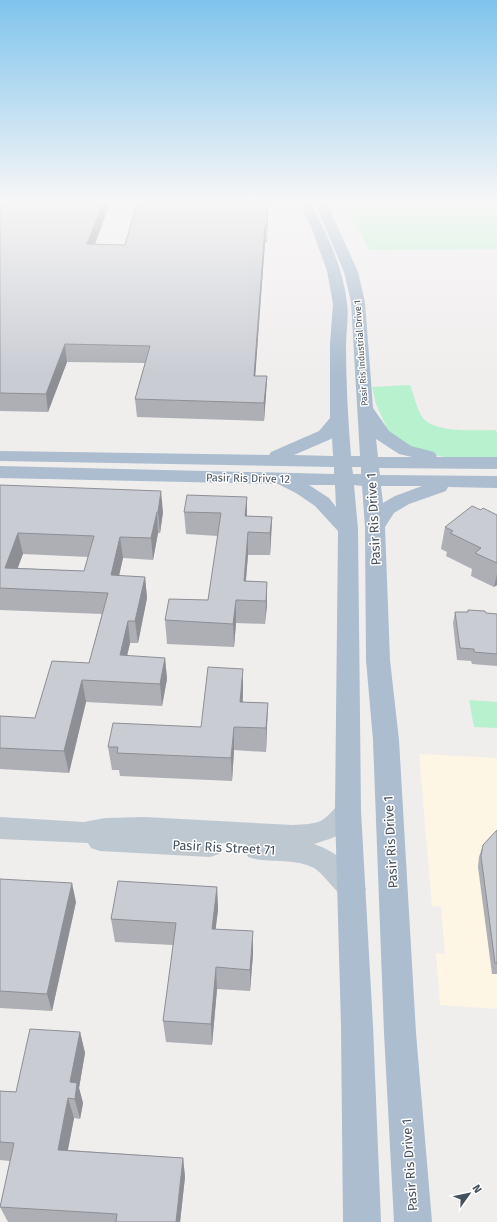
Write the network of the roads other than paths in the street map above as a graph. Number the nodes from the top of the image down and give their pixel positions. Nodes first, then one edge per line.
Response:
1 (330, 260) edge
2 (346, 260) edge
3 (356, 292) junction
4 (339, 299) junction
5 (365, 409) junction
6 (340, 419) junction
7 (0, 456) edge
8 (268, 460) junction
9 (497, 463) edge
10 (344, 471) junction
11 (370, 471) junction
12 (0, 472) edge
13 (462, 472) junction
14 (279, 479) junction
15 (497, 482) edge
16 (375, 527) junction
17 (348, 529) junction
18 (348, 811) junction
19 (0, 828) edge
20 (84, 833) junction
21 (352, 889) junction
22 (362, 1222) edge
23 (413, 1222) edge

1 - 4 main road, Pasir Ris Industrial Drive 1
2 - 3 main road, Pasir Ris Industrial Drive 1
3 - 4 main road
3 - 5 main road, Pasir Ris Industrial Drive 1
4 - 6 main road, Pasir Ris Industrial Drive 1
5 - 11 main road, Pasir Ris Industrial Drive 1
5 - 13 main road
6 - 8 main road
6 - 10 main road, Pasir Ris Industrial Drive 1
7 - 8 main road, Pasir Ris Drive 12
8 - 10 main road, Pasir Ris Drive 12
9 - 13 main road, Pasir Ris Drive 12
10 - 11 main road, Pasir Ris Drive 12
10 - 14 main road, Pasir Ris Drive 12
10 - 17 main road
11 - 13 main road, Pasir Ris Drive 12
11 - 16 main road, Pasir Ris Drive 1
12 - 14 main road, Pasir Ris Drive 12
13 - 15 main road, Pasir Ris Drive 12
13 - 16 main road
14 - 17 main road
16 - 23 main road, Pasir Ris Drive 1
17 - 18 main road
18 - 20 street, Pasir Ris Street 71
18 - 21 main road
19 - 20 street, Pasir Ris Street 71
20 - 21 street, Pasir Ris Street 71
21 - 22 main road

